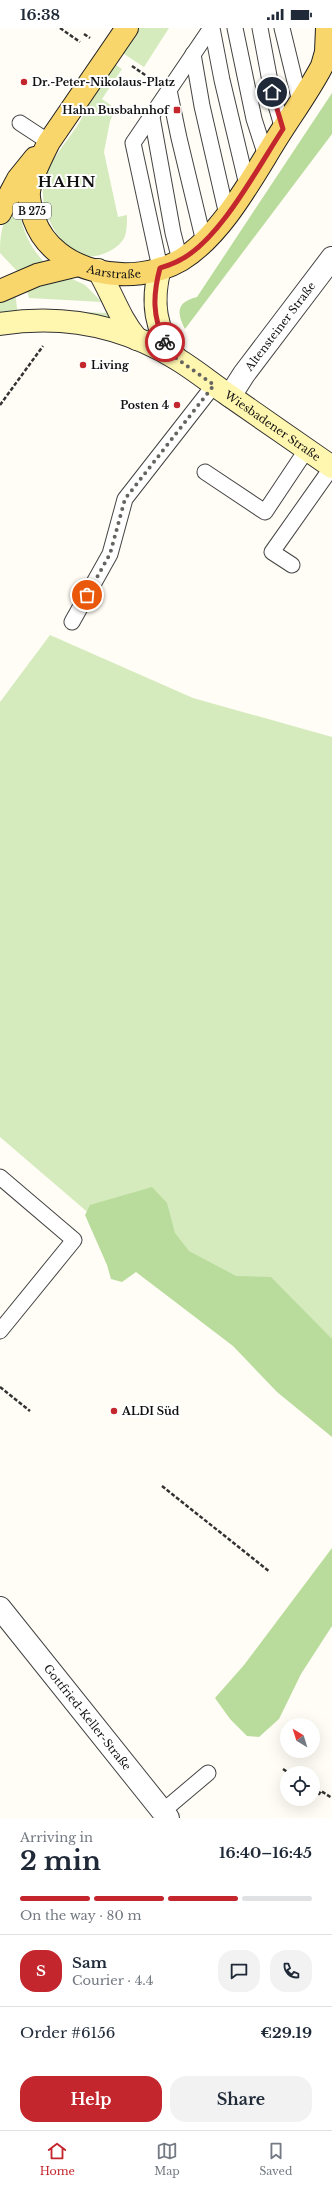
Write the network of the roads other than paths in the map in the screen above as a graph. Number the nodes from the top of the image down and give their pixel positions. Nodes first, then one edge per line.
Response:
1 (127, 28) edge
2 (212, 28) edge
3 (234, 28) edge
4 (260, 28) edge
5 (282, 28) edge
6 (328, 28) edge
7 (194, 54) junction
8 (169, 90) junction
9 (300, 102) junction
10 (152, 117) junction
11 (20, 123) dead end
12 (283, 129) junction
13 (49, 142) junction
14 (266, 156) junction
15 (247, 185) junction
16 (0, 213) edge
17 (227, 215) junction
18 (204, 242) junction
19 (332, 258) edge
20 (180, 260) junction
21 (88, 267) junction
22 (160, 268) junction
23 (0, 291) edge
24 (0, 324) edge
25 (137, 339) junction
26 (176, 358) junction
27 (222, 391) junction
28 (307, 449) junction
29 (332, 467) edge
30 (205, 472) dead end
31 (292, 565) dead end
32 (72, 622) dead end
33 (0, 1177) edge
34 (0, 1331) edge
35 (2, 1615) edge
36 (208, 1773) dead end
37 (166, 1814) edge

1 - 13 main road, Aarstraße / B 275
2 - 7 lane
2 - 15 lane
3 - 14 lane
4 - 12 lane
5 - 9 lane
6 - 9 main road, Aarstraße / B 275
7 - 8 lane
7 - 17 lane
8 - 10 lane
8 - 18 lane
9 - 12 main road, Aarstraße / B 275
10 - 20 lane
10 - 22 lane
11 - 13 lane
12 - 14 main road, Aarstraße / B 275
13 - 16 main road, Aarstraße / B 275
13 - 21 main road, Aarstraße / B 275
14 - 15 main road, Aarstraße / B 275
15 - 17 main road, Aarstraße / B 275
17 - 18 main road, Aarstraße / B 275
18 - 20 main road, Aarstraße / B 275
19 - 27 street, Altensteiner Straße
20 - 22 main road, Aarstraße / B 275
21 - 22 main road, Aarstraße / B 275
21 - 23 main road, Aarstraße / B 275
21 - 25 main road, Wiesbadener Straße
22 - 26 main road, Wiesbadener Straße
24 - 25 main road, Wiesbadener Straße
25 - 26 main road, Wiesbadener Straße
26 - 27 main road, Wiesbadener Straße
27 - 28 main road, Wiesbadener Straße
27 - 32 lane, Wiesbadener Straße
28 - 29 main road, Wiesbadener Straße
28 - 30 lane
29 - 31 lane
33 - 34 lane
35 - 37 street, Gottfried-Keller-Straße
36 - 37 lane

